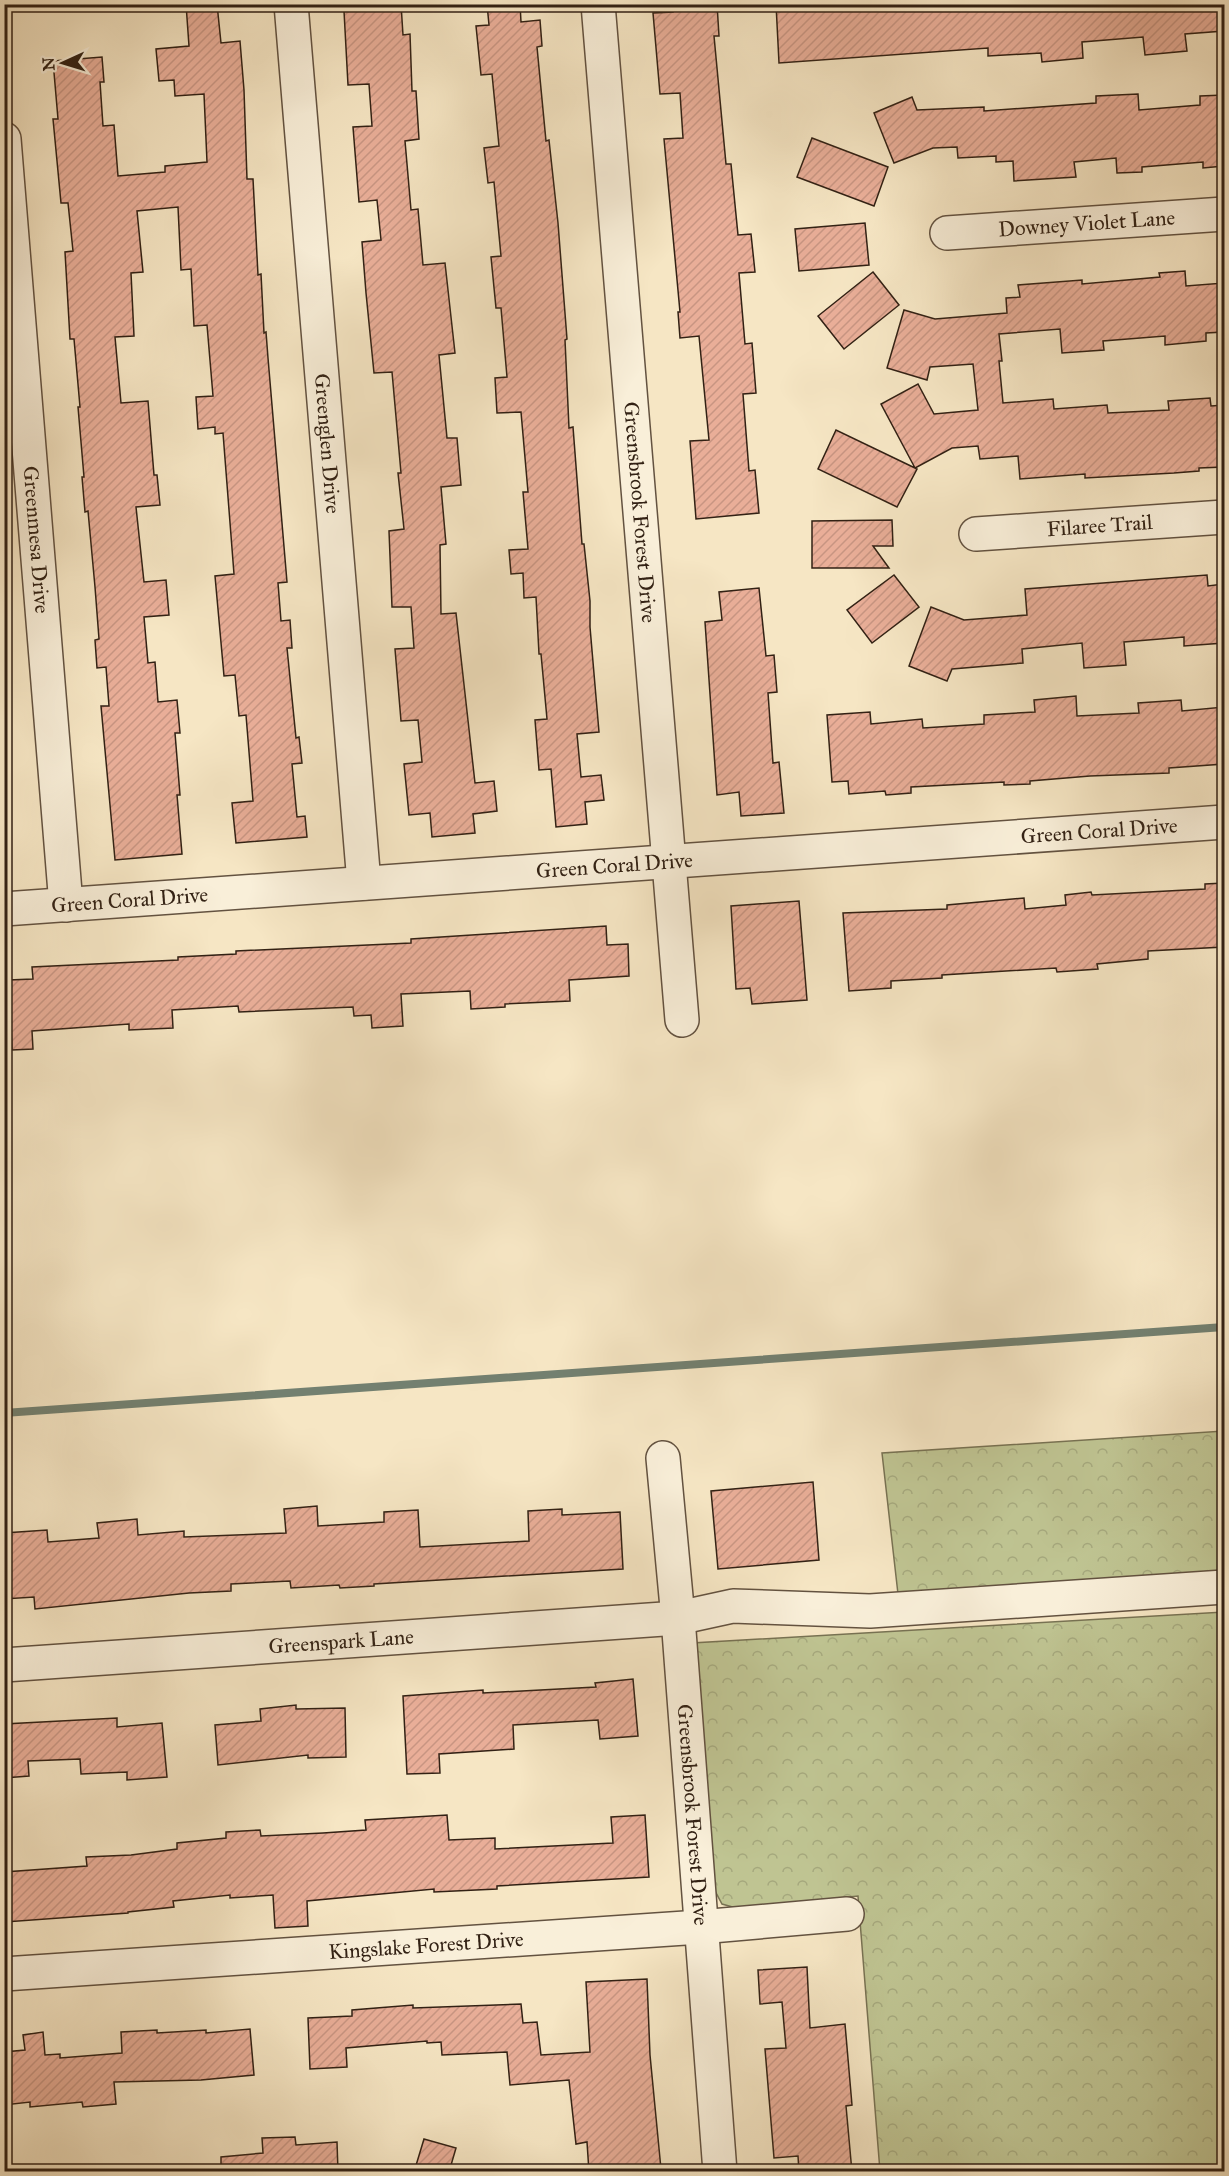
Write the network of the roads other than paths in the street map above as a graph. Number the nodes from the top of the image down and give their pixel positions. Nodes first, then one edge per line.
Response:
1 (291, 4) edge
2 (598, 4) edge
3 (4, 140) edge
4 (1224, 214) edge
5 (947, 233) dead end
6 (1224, 516) edge
7 (976, 534) dead end
8 (1224, 822) edge
9 (669, 862) junction
10 (364, 883) junction
11 (66, 905) junction
12 (4, 909) edge
13 (682, 1020) dead end
14 (663, 1458) dead end
15 (1224, 1587) edge
16 (678, 1618) junction
17 (4, 1665) edge
18 (847, 1914) dead end
19 (700, 1927) junction
20 (4, 1974) edge
21 (720, 2172) edge

1 - 10 street, Greenglen Drive
2 - 9 street, Greensbrook Forest Drive
3 - 11 street, Greenmesa Drive
4 - 5 street, Downey Violet Lane
6 - 7 street, Filaree Trail
8 - 9 street, Green Coral Drive
9 - 10 street, Green Coral Drive
9 - 13 street, Greensbrook Forest Drive
10 - 11 street, Green Coral Drive
11 - 12 street, Green Coral Drive
14 - 16 street, Greensbrook Forest Drive
15 - 16 street, Greenspark Lane
16 - 17 street, Greenspark Lane
16 - 19 street, Greensbrook Forest Drive
18 - 19 street, Kingslake Forest Drive
19 - 20 street, Kingslake Forest Drive
19 - 21 street, Greensbrook Forest Drive

